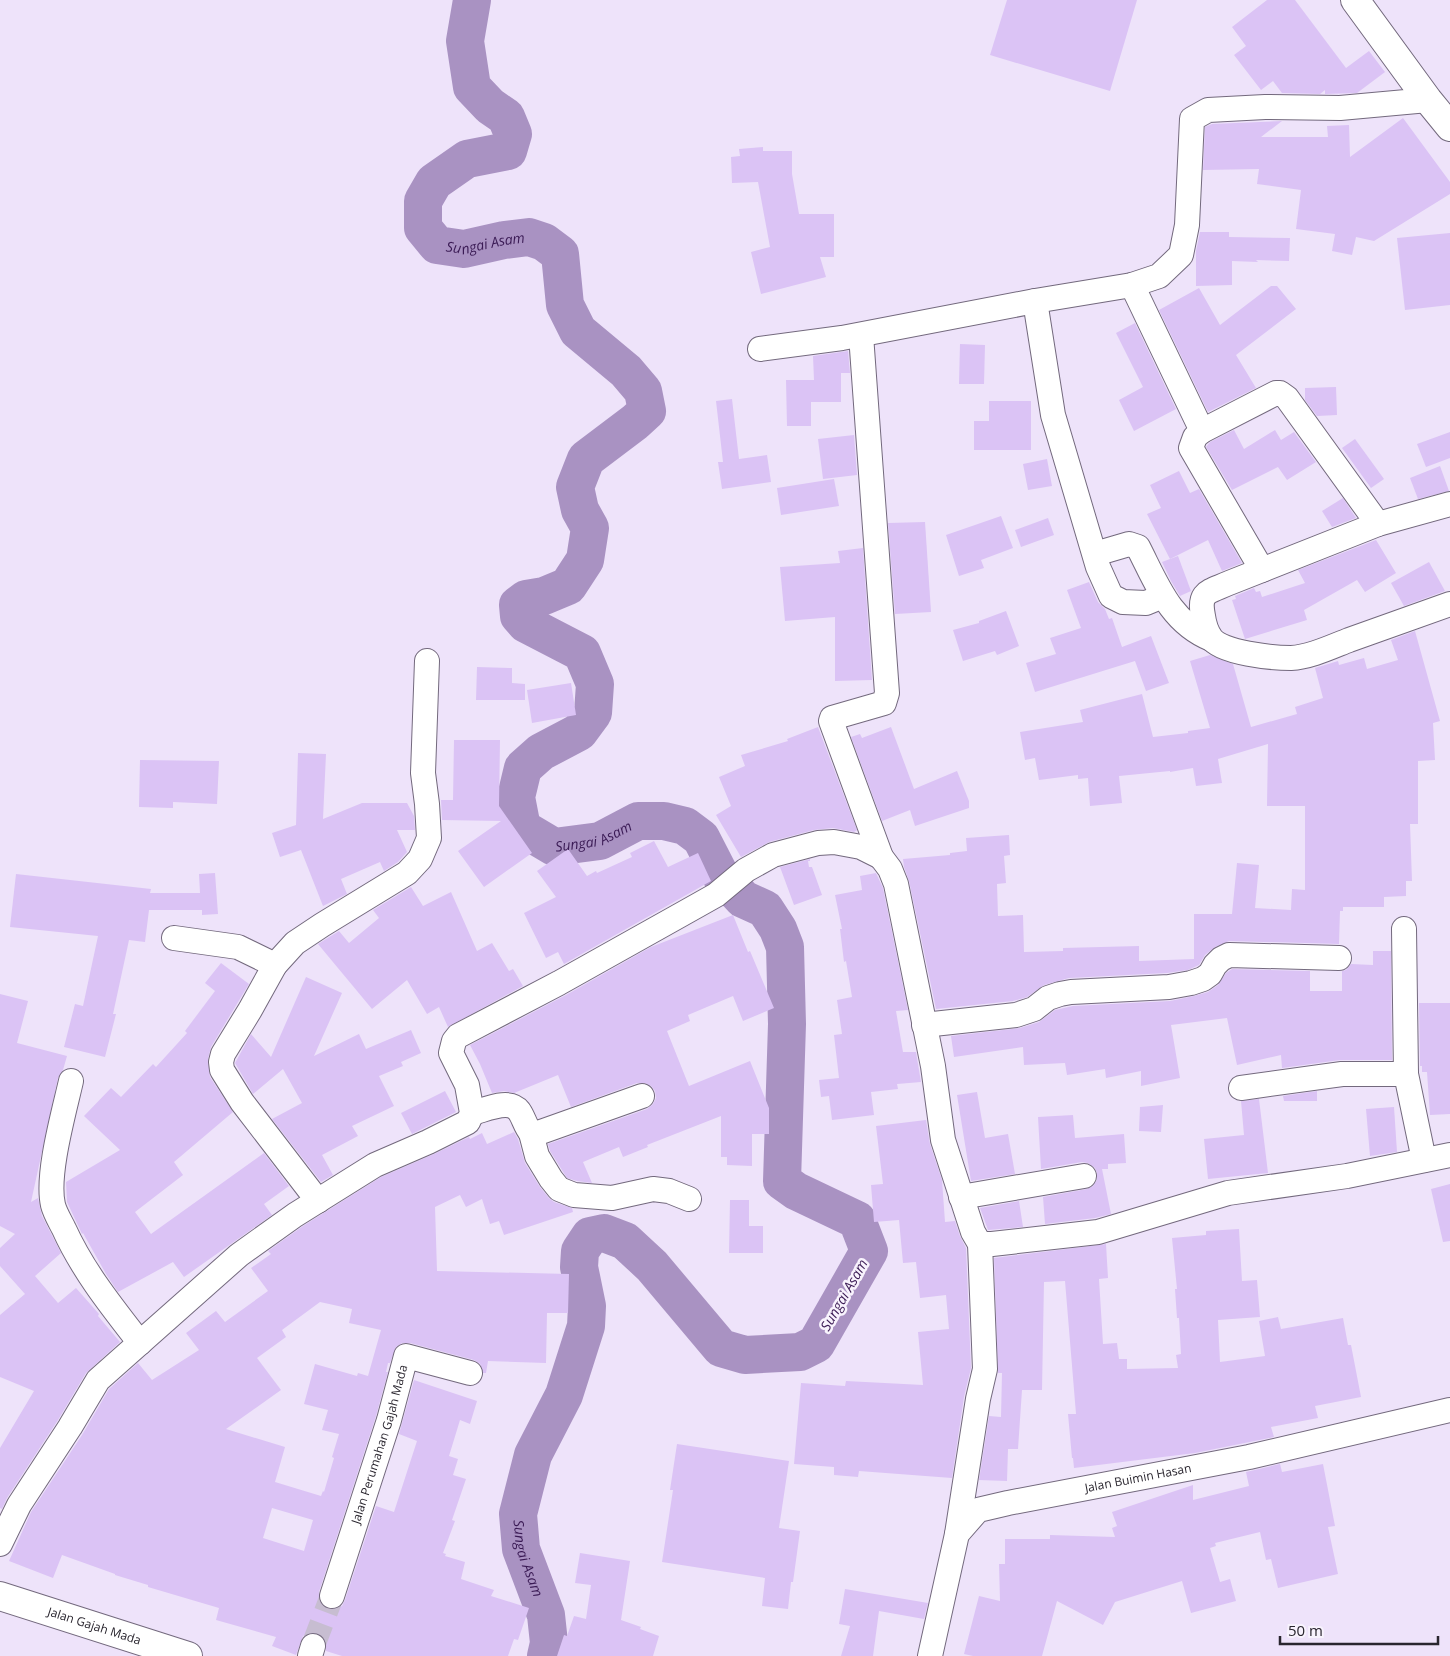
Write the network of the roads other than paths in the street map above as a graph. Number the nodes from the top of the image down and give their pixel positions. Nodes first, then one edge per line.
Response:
1 (1355, 0) edge
2 (1428, 100) junction
3 (1450, 127) edge
4 (1132, 285) junction
5 (1035, 301) junction
6 (861, 334) junction
7 (760, 350) dead end
8 (1202, 431) junction
9 (1450, 504) edge
10 (1378, 524) junction
11 (1095, 554) junction
12 (1262, 570) junction
13 (1163, 596) junction
14 (1450, 604) edge
15 (1211, 639) junction
16 (427, 661) dead end
17 (881, 857) junction
18 (1404, 929) dead end
19 (174, 938) dead end
20 (1339, 958) dead end
21 (275, 965) junction
22 (924, 1025) junction
23 (1406, 1074) junction
24 (71, 1081) dead end
25 (1241, 1088) dead end
26 (642, 1096) dead end
27 (472, 1113) junction
28 (531, 1133) junction
29 (1450, 1155) edge
30 (1424, 1160) junction
31 (1084, 1176) dead end
32 (962, 1197) junction
33 (689, 1200) dead end
34 (318, 1201) junction
35 (980, 1244) junction
36 (140, 1343) junction
37 (470, 1373) dead end
38 (1450, 1410) edge
39 (957, 1534) junction
40 (0, 1544) edge
41 (0, 1596) edge
42 (332, 1596) tunnel mouth
43 (188, 1656) edge
44 (930, 1656) edge

1 - 2 main road
2 - 3 main road
2 - 4 street
4 - 5 street
4 - 8 street
5 - 6 street
5 - 11 street
6 - 7 street
6 - 17 street
8 - 10 street
8 - 12 street
9 - 10 street
10 - 12 street
11 - 13 street
11 - 13 street
12 - 15 street
13 - 15 street
14 - 15 street
16 - 21 street
17 - 22 street
17 - 27 street
18 - 23 street
19 - 21 street
20 - 22 street
21 - 34 street
22 - 32 street
23 - 25 street
23 - 30 street
24 - 36 street
26 - 28 street
27 - 28 street
27 - 34 street
28 - 33 street
29 - 30 street
30 - 35 street
31 - 32 street
32 - 35 street
34 - 36 street
35 - 39 street
36 - 40 street
37 - 42 street, Jalan Perumahan Gajah Mada
38 - 39 street, Jalan Buimin Hasan
39 - 44 street, Jalan Buimin Hasan
41 - 43 main road, Jalan Gajah Mada

